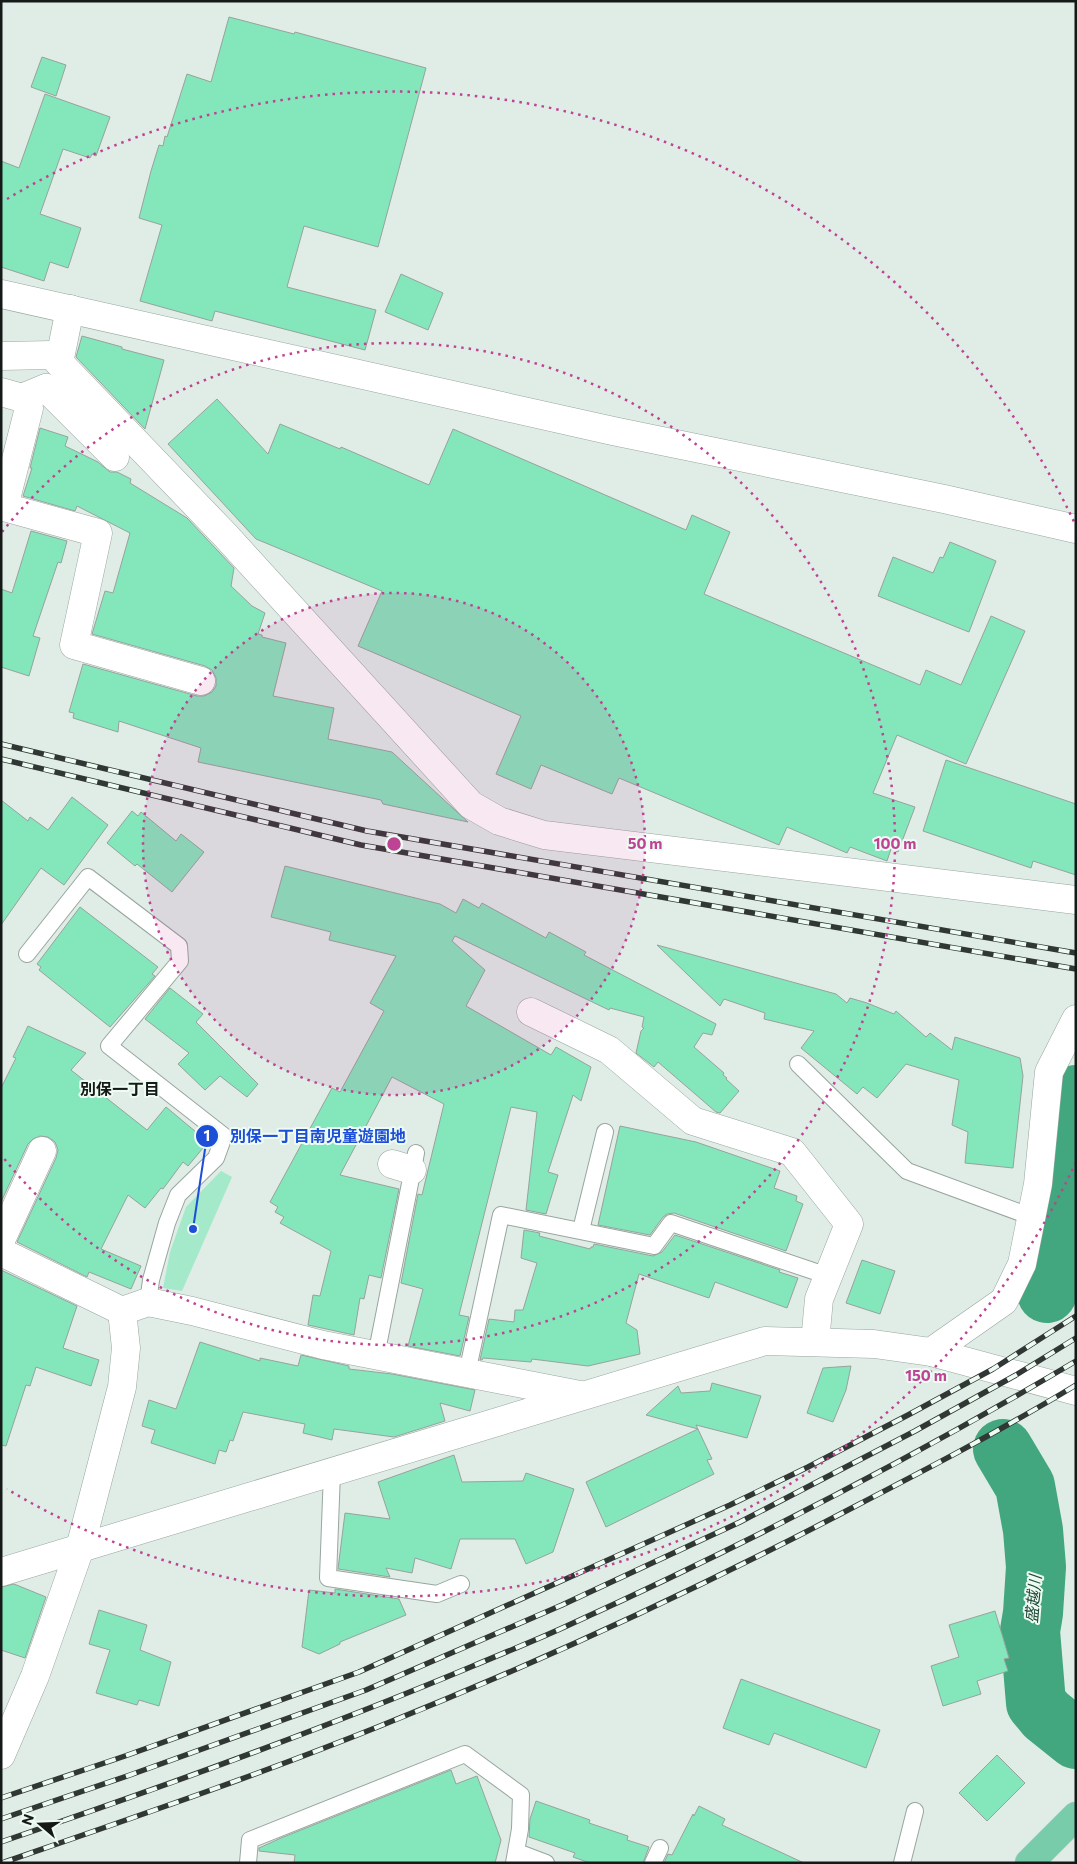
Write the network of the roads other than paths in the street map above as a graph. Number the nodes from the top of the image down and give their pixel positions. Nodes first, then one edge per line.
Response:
1 (1, 294) edge
2 (70, 309) junction
3 (1, 356) edge
4 (59, 363) junction
5 (12, 395) edge
6 (115, 457) dead end
7 (2, 510) edge
8 (1076, 529) edge
9 (201, 681) dead end
10 (1076, 900) edge
11 (27, 954) dead end
12 (531, 1012) dead end
13 (1076, 1019) edge
14 (798, 1064) dead end
15 (605, 1132) dead end
16 (42, 1151) dead end
17 (406, 1163) dead end
18 (1032, 1217) junction
19 (581, 1230) junction
20 (1, 1240) edge
21 (1, 1252) edge
22 (828, 1276) junction
23 (148, 1302) junction
24 (122, 1312) junction
25 (815, 1342) junction
26 (931, 1352) junction
27 (376, 1356) junction
28 (467, 1373) junction
29 (1076, 1391) edge
30 (584, 1396) junction
31 (332, 1472) junction
32 (80, 1548) junction
33 (1, 1572) edge
34 (461, 1584) dead end
35 (1, 1755) edge
36 (915, 1811) dead end
37 (1076, 1816) edge
38 (516, 1858) edge
39 (248, 1863) edge
40 (546, 1863) edge
41 (902, 1863) edge
42 (1029, 1863) edge

1 - 2 street
2 - 4 street
2 - 8 street
3 - 4 street
4 - 10 street
5 - 6 street
5 - 7 street
7 - 9 street
11 - 23 lane
12 - 22 street
13 - 18 street
14 - 18 lane
15 - 19 lane
16 - 20 street
17 - 27 lane
18 - 26 street
19 - 22 lane
19 - 28 lane
21 - 24 street
22 - 25 street
23 - 24 street
23 - 27 street
24 - 32 street
25 - 26 street
25 - 30 street
26 - 29 street
27 - 28 street
28 - 30 street
30 - 31 street
31 - 32 street
31 - 34 lane
32 - 33 street
32 - 35 street
36 - 41 lane
37 - 42 highway
38 - 39 lane
38 - 40 lane

